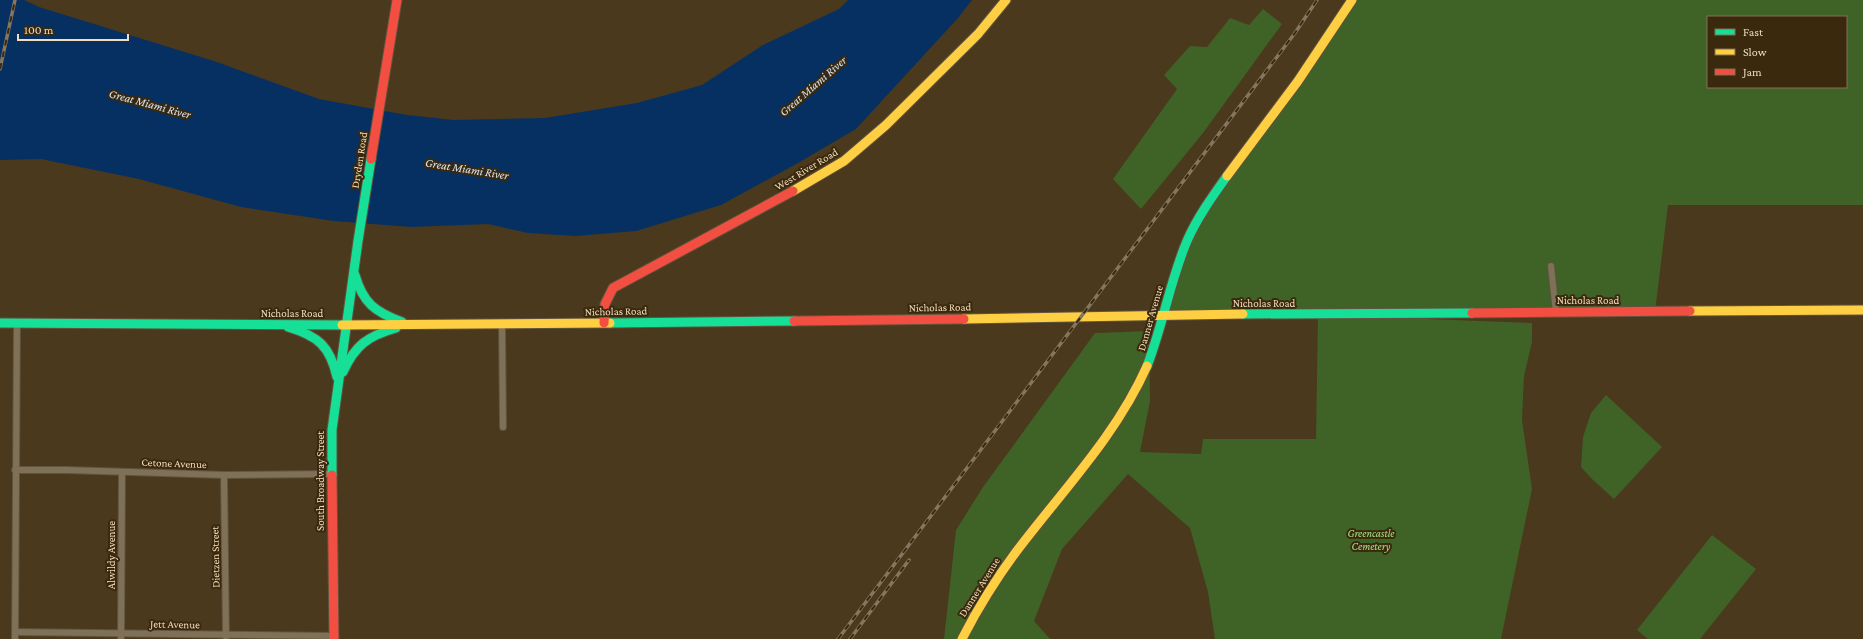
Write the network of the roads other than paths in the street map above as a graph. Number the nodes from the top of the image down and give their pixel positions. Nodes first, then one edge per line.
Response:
1 (397, 0) edge
2 (1006, 0) edge
3 (1352, 0) edge
4 (1551, 266) dead end
5 (354, 269) junction
6 (1863, 310) edge
7 (1556, 313) junction
8 (1164, 315) junction
9 (0, 323) edge
10 (16, 323) junction
11 (604, 323) junction
12 (409, 324) junction
13 (502, 324) junction
14 (278, 325) junction
15 (346, 325) junction
16 (338, 384) junction
17 (503, 427) dead end
18 (15, 470) junction
19 (122, 472) junction
20 (331, 474) junction
21 (224, 475) junction
22 (15, 636) edge
23 (121, 636) edge
24 (226, 637) edge
25 (334, 638) edge
26 (962, 639) edge

1 - 5 street, Dryden Road
2 - 11 street, West River Road
3 - 8 street, Danner Avenue
4 - 7 street
5 - 12 street
5 - 15 street, Dryden Road
6 - 7 street, Nicholas Road
7 - 8 street, Nicholas Road
8 - 11 street, Nicholas Road
8 - 26 street, Danner Avenue
9 - 10 street, Nicholas Road
10 - 14 street, Nicholas Road
10 - 18 street
11 - 13 street, Nicholas Road
12 - 13 street, Nicholas Road
12 - 15 street, Nicholas Road
12 - 16 street
13 - 17 street
14 - 15 street, Nicholas Road
14 - 16 street
15 - 16 street, South Broadway Street
16 - 20 street, South Broadway Street
18 - 19 street, Cetone Avenue
18 - 22 street
19 - 21 street, Cetone Avenue
19 - 23 street, Alwildy Avenue
20 - 21 street, Cetone Avenue
20 - 25 street, South Broadway Street
21 - 24 street, Dietzen Street
22 - 23 street, Jett Avenue
23 - 24 street, Jett Avenue
24 - 25 street, Jett Avenue

